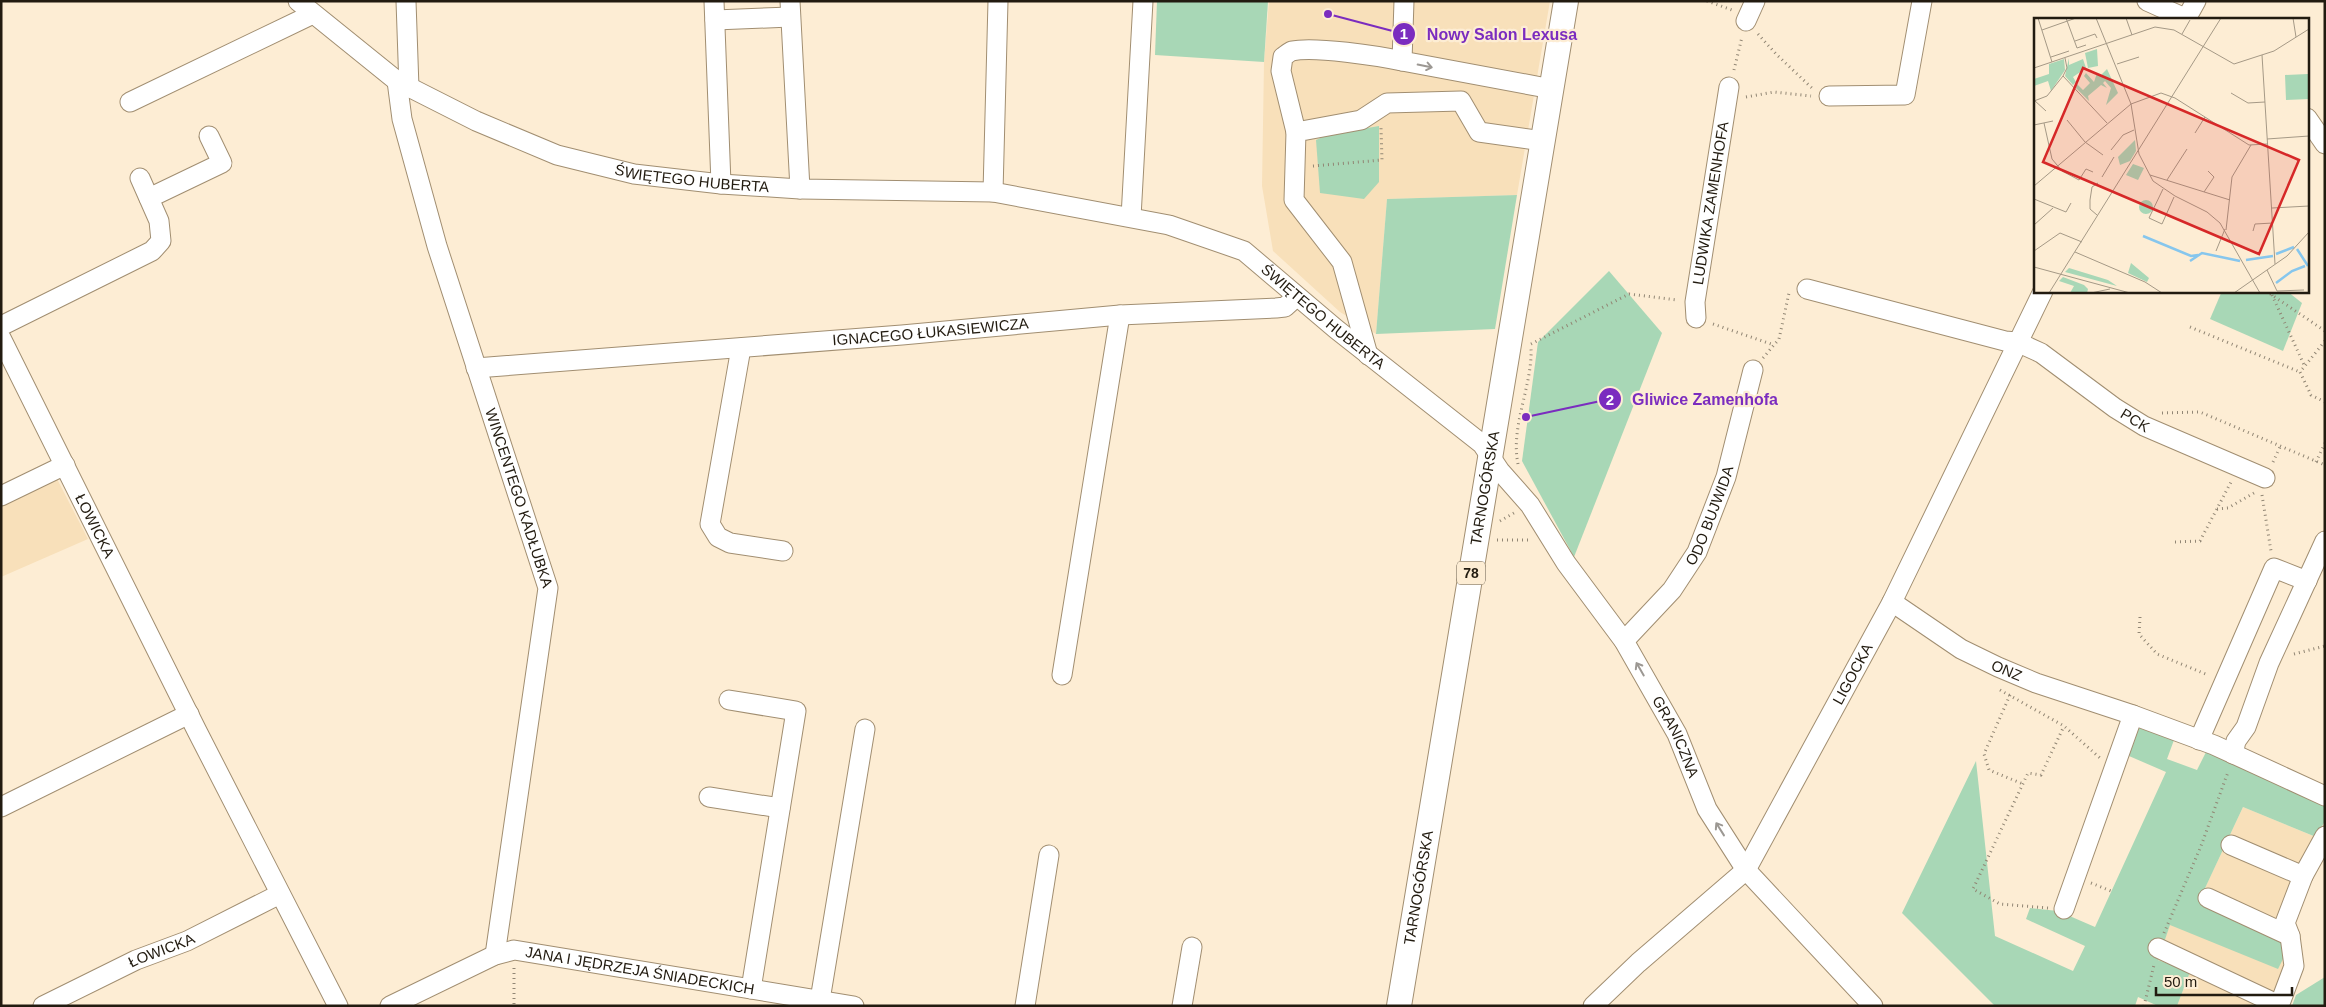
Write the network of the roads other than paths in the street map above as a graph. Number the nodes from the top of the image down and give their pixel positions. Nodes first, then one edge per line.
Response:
1 (298, 1) edge
2 (406, 1) edge
3 (998, 1) edge
4 (1143, 1) edge
5 (1404, 1) edge
6 (1566, 1) edge
7 (1755, 1) edge
8 (1922, 1) edge
9 (2147, 1) edge
10 (2196, 1) edge
11 (790, 9) edge
12 (715, 10) edge
13 (312, 14) junction
14 (2185, 18) edge
15 (2188, 18) edge
16 (1746, 21) road end
17 (1402, 61) junction
18 (403, 84) junction
19 (1552, 89) junction
20 (1728, 94) road end
21 (1819, 94) road end
22 (130, 102) dead end
23 (2308, 119) edge
24 (1296, 132) junction
25 (210, 136) dead end
26 (1543, 141) junction
27 (2325, 144) edge
28 (140, 178) dead end
29 (721, 184) junction
30 (800, 189) junction
31 (992, 192) junction
32 (149, 198) junction
33 (1132, 217) junction
34 (1807, 288) road end
35 (2042, 292) edge
36 (1296, 297) junction
37 (1696, 310) road end
38 (1120, 315) junction
39 (1, 326) edge
40 (1, 338) edge
41 (2017, 342) junction
42 (741, 348) junction
43 (1368, 355) junction
44 (476, 368) junction
45 (1753, 370) road end
46 (1491, 457) junction
47 (65, 465) junction
48 (2265, 478) road end
49 (1, 496) edge
50 (2325, 541) edge
51 (783, 551) dead end
52 (2307, 581) junction
53 (1892, 602) junction
54 (1624, 640) junction
55 (1062, 675) dead end
56 (729, 700) dead end
57 (189, 714) junction
58 (2133, 715) junction
59 (865, 729) dead end
60 (2199, 740) junction
61 (2233, 754) junction
62 (2325, 796) edge
63 (709, 797) dead end
64 (1, 807) edge
65 (780, 808) junction
66 (2325, 836) edge
67 (2231, 845) dead end
68 (1049, 855) dead end
69 (1746, 870) junction
70 (2303, 876) junction
71 (280, 894) junction
72 (2208, 898) dead end
73 (2064, 909) road end
74 (2290, 936) junction
75 (1192, 946) dead end
76 (2158, 948) road end
77 (495, 956) junction
78 (751, 989) junction
79 (820, 1000) junction
80 (2279, 1005) edge
81 (43, 1006) edge
82 (338, 1006) edge
83 (390, 1006) edge
84 (854, 1006) edge
85 (1025, 1006) edge
86 (1182, 1006) edge
87 (1399, 1006) edge
88 (1593, 1006) edge
89 (1873, 1006) edge

1 - 13 street, ŚWIĘTEGO HUBERTA
2 - 18 street
3 - 31 street
4 - 33 street
5 - 17 street
6 - 19 main road, TARNOGÓRSKA / 78
7 - 16 street
8 - 21 street
9 - 14 street
10 - 15 street
11 - 12 street
11 - 30 street
12 - 29 street
13 - 18 street, ŚWIĘTEGO HUBERTA
13 - 22 street
17 -> 19 street
17 - 24 street
18 - 29 street, ŚWIĘTEGO HUBERTA
18 - 44 street, WINCENTEGO KADŁUBKA
19 - 26 main road, TARNOGÓRSKA / 78
20 - 37 street, LUDWIKA ZAMENHOFA
23 - 27 street
24 - 26 street
24 - 43 street
25 - 32 street
26 - 46 main road, TARNOGÓRSKA / 78
28 - 32 street
29 - 30 street, ŚWIĘTEGO HUBERTA
30 - 31 street, ŚWIĘTEGO HUBERTA
31 - 33 street, ŚWIĘTEGO HUBERTA
32 - 39 street
33 - 36 street, ŚWIĘTEGO HUBERTA
34 - 41 street, PCK
35 - 41 street, LIGOCKA
36 - 38 street, IGNACEGO ŁUKASIEWICZA
36 - 43 street, ŚWIĘTEGO HUBERTA
38 - 42 street, IGNACEGO ŁUKASIEWICZA
38 - 55 street
40 - 47 street, ŁOWICKA
41 - 48 street, PCK
41 - 53 street, LIGOCKA
42 - 44 street, IGNACEGO ŁUKASIEWICZA
42 - 51 street
43 - 46 street, ŚWIĘTEGO HUBERTA
44 - 77 street, WINCENTEGO KADŁUBKA
45 - 54 street, ODO BUJWIDA
46 - 54 street, GRANICZNA
46 - 87 main road, TARNOGÓRSKA / 78
47 - 49 street
47 - 57 street, ŁOWICKA
50 - 52 street
52 - 60 street
52 - 61 street
53 - 58 street, ONZ
53 - 69 street, LIGOCKA
69 -> 54 street, GRANICZNA
56 - 65 street
57 - 64 street
57 - 71 street, ŁOWICKA
58 - 60 street, ONZ
58 - 73 street
59 - 79 street
60 - 61 street, ONZ
61 - 62 street, ONZ
63 - 65 street
65 - 78 street
66 - 70 street
67 - 70 street
68 - 85 street
69 - 88 street, LIGOCKA
69 - 89 street, GRANICZNA
70 - 74 street
71 - 81 street, ŁOWICKA
71 - 82 street, ŁOWICKA
72 - 74 street
74 - 80 street
75 - 86 street
76 - 80 street
77 - 78 street, JANA I JĘDRZEJA ŚNIADECKICH
77 - 83 street, JANA I JĘDRZEJA ŚNIADECKICH
78 - 79 street, JANA I JĘDRZEJA ŚNIADECKICH
79 - 84 street, JANA I JĘDRZEJA ŚNIADECKICH

